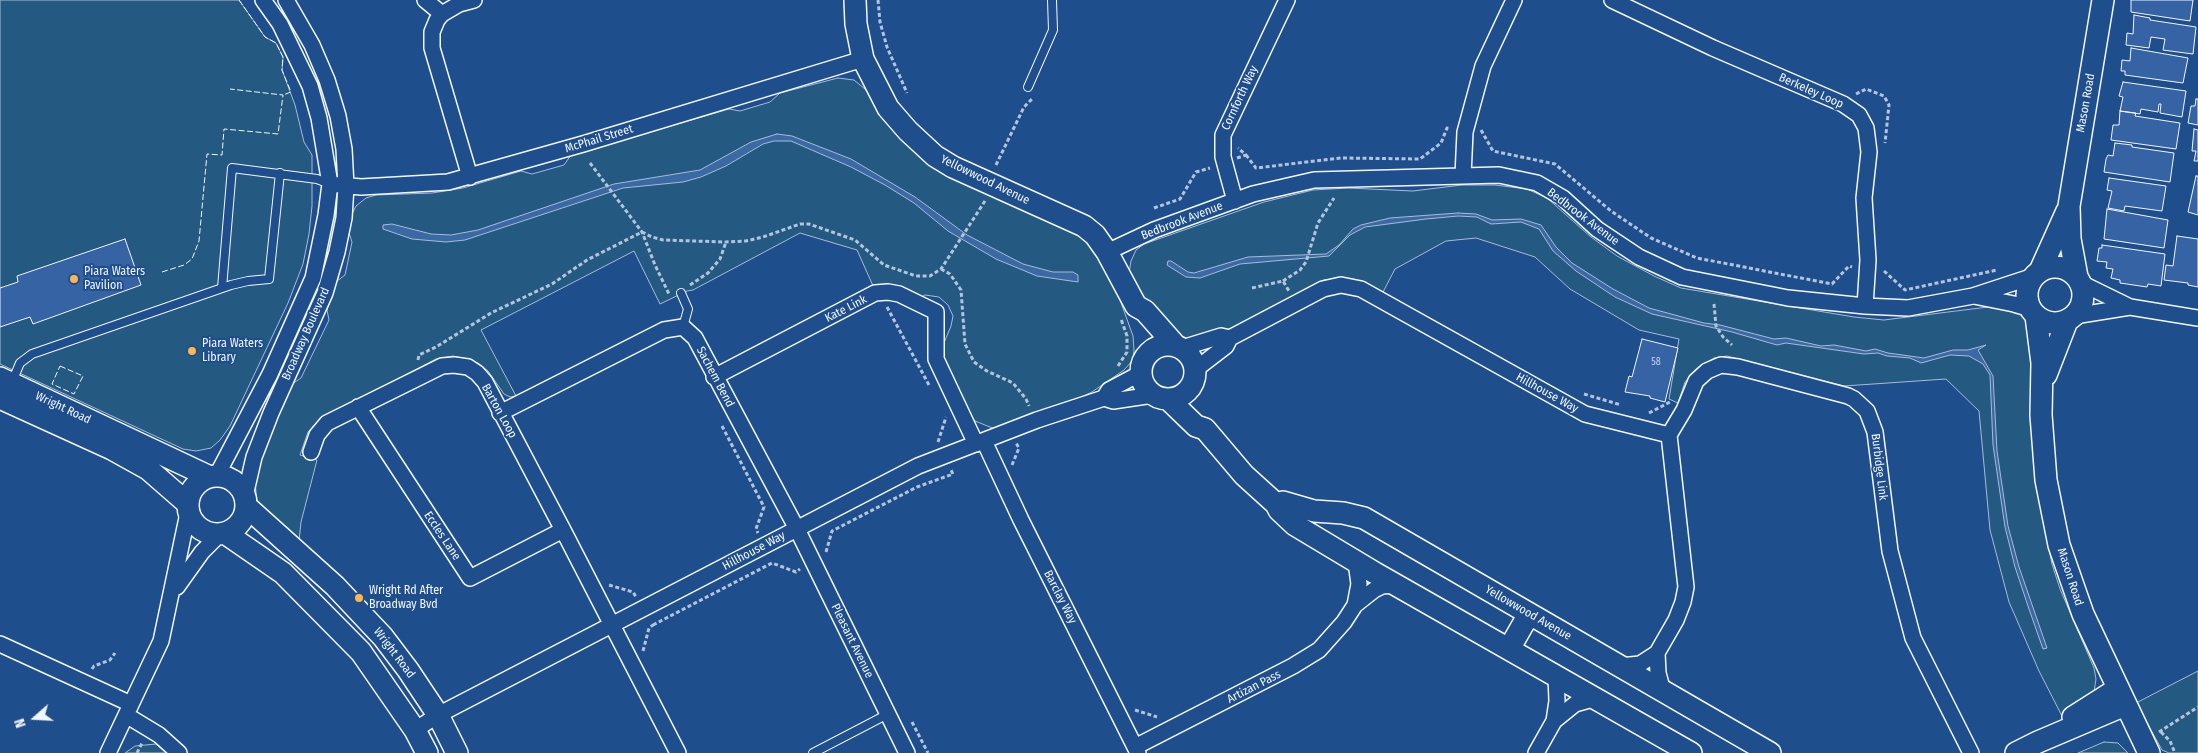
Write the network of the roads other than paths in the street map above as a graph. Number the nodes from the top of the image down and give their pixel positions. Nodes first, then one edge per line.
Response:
1 (263, 0) edge
2 (286, 0) edge
3 (425, 0) edge
4 (474, 0) edge
5 (854, 0) edge
6 (1052, 0) edge
7 (1287, 0) edge
8 (1514, 0) edge
9 (1612, 0) edge
10 (2104, 0) edge
11 (442, 14) junction
12 (863, 59) junction
13 (1029, 85) road end
14 (280, 173) junction
15 (1464, 176) junction
16 (470, 177) junction
17 (330, 184) junction
18 (346, 186) junction
19 (1235, 201) junction
20 (2069, 206) junction
21 (1108, 252) junction
22 (2037, 274) junction
23 (2079, 280) junction
24 (222, 288) junction
25 (678, 293) road end
26 (1973, 296) junction
27 (1865, 306) junction
28 (2130, 307) junction
29 (1128, 310) junction
30 (2033, 313) junction
31 (2071, 318) junction
32 (2198, 318) edge
33 (683, 327) junction
34 (1230, 338) junction
35 (1178, 346) junction
36 (1143, 364) junction
37 (714, 377) junction
38 (1193, 378) junction
39 (2042, 387) junction
40 (4, 390) edge
41 (1160, 397) junction
42 (1104, 398) junction
43 (358, 407) junction
44 (500, 413) junction
45 (1205, 429) junction
46 (1669, 435) junction
47 (980, 442) junction
48 (311, 452) dead end
49 (213, 475) junction
50 (246, 501) junction
51 (1276, 504) junction
52 (188, 508) junction
53 (797, 528) junction
54 (563, 530) junction
55 (222, 533) junction
56 (1356, 562) junction
57 (1395, 585) junction
58 (173, 592) junction
59 (1355, 605) junction
60 (1529, 614) junction
61 (612, 625) junction
62 (0, 644) edge
63 (1509, 649) junction
64 (1657, 653) junction
65 (1620, 666) junction
66 (1556, 676) junction
67 (1663, 692) junction
68 (2121, 697) junction
69 (1596, 698) junction
70 (129, 710) junction
71 (888, 714) junction
72 (438, 715) junction
73 (1554, 721) junction
74 (415, 730) junction
75 (1136, 750) edge
76 (108, 753) edge
77 (179, 753) edge
78 (427, 753) edge
79 (457, 753) edge
80 (678, 753) edge
81 (813, 753) edge
82 (908, 753) edge
83 (1536, 753) edge
84 (1691, 753) edge
85 (1770, 753) edge
86 (1972, 753) edge
87 (2016, 753) edge
88 (2149, 753) edge

1 - 17 street, Broadway Boulevard
2 - 18 street, Broadway Boulevard
3 - 11 street
4 - 11 street
5 - 12 street, Yellowwood Avenue
6 - 13 lane
7 - 19 street, Cornforth Way
8 - 15 street
9 - 27 street, Berkeley Loop
10 - 20 street, Mason Road
11 - 16 street
12 - 16 street, McPhail Street
12 - 21 street, Yellowwood Avenue
14 - 17 lane
14 - 24 lane
14 - 24 lane
15 - 19 street, Bedbrook Avenue
15 - 27 street, Bedbrook Avenue
16 - 18 street, McPhail Street
17 - 18 street, McPhail Street
17 - 49 street, Broadway Boulevard
18 - 50 street, Broadway Boulevard
19 - 21 street, Bedbrook Avenue
20 - 22 street, Mason Road
20 - 23 street, Mason Road
21 - 29 street, Yellowwood Avenue
22 - 23 street
22 - 26 street, Bedbrook Avenue
22 - 30 street
23 - 28 street
23 - 31 street
24 - 40 lane
25 - 33 lane
26 - 27 street, Bedbrook Avenue
26 - 30 street, Bedbrook Avenue
28 - 31 street
28 - 32 street
29 - 35 street, Yellowwood Avenue
29 - 36 street, Yellowwood Avenue
30 - 31 street
30 - 39 street, Mason Road
31 - 39 street, Mason Road
33 - 37 street, Sachem Bend
33 - 44 street
34 - 35 street, Hillhouse Way
34 - 38 street, Hillhouse Way
34 - 46 street, Hillhouse Way
35 - 36 street
35 - 38 street
36 - 41 street
36 - 42 street, Hillhouse Way
37 - 47 street, Kate Link
37 - 53 street, Sachem Bend
38 - 41 street
38 - 45 street
39 - 68 street, Mason Road
40 - 49 street, Wright Road
40 - 52 street, Wright Road
41 - 42 street, Hillhouse Way
41 - 45 street
42 - 47 street, Hillhouse Way
43 - 44 street, Barton Loop
43 - 48 street, Barton Loop
43 - 54 street, Eccles Lane
44 - 54 street, Barton Loop
45 - 51 street
46 - 64 street
46 - 86 street, Burbidge Link
47 - 53 street, Hillhouse Way
47 - 75 street, Barclay Way
49 - 50 street
49 - 52 street
50 - 55 street
50 - 72 street, Wright Road
51 - 56 street
51 - 60 street, Yellowwood Avenue
52 - 55 street
52 - 58 street
53 - 61 street, Hillhouse Way
53 - 71 street, Pleasant Avenue
54 - 61 street, Barton Loop
55 - 58 street
55 - 74 street, Wright Road
56 - 57 street
56 - 59 street, Artizan Pass
57 - 59 street, Artizan Pass
57 - 63 street
58 - 70 street
59 - 75 street, Artizan Pass
60 - 63 street
60 - 65 street, Yellowwood Avenue
61 - 72 street, Hillhouse Way
61 - 80 street, Barton Loop
62 - 70 street
63 - 66 street
64 - 65 street
64 - 67 street
65 - 67 street, Yellowwood Avenue
66 - 69 street
66 - 73 street
67 - 85 street, Yellowwood Avenue
68 - 87 street
68 - 88 street, Mason Road
69 - 73 street
69 - 84 street
70 - 76 street
70 - 77 street
71 - 81 lane
71 - 82 street, Pleasant Avenue
72 - 74 street, Hillhouse Way
72 - 79 street, Wright Road
73 - 83 street
74 - 78 street, Wright Road

